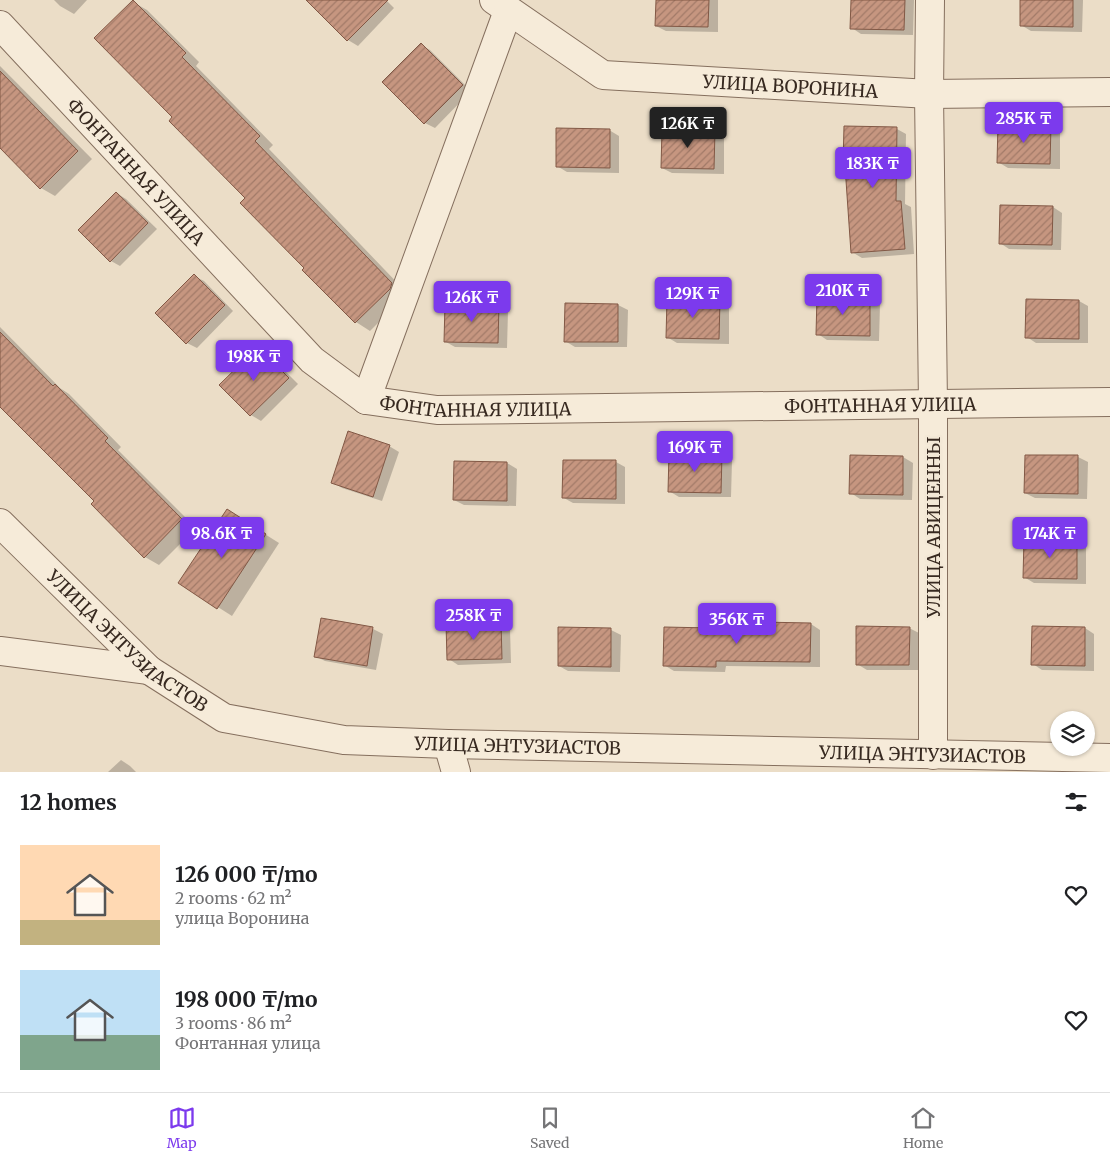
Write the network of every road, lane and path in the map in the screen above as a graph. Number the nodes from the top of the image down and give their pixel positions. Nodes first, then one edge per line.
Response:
1 (930, 0) edge
2 (501, 6) edge
3 (0, 25) edge
4 (1110, 92) edge
5 (929, 94) junction
6 (366, 400) junction
7 (1110, 402) edge
8 (933, 404) junction
9 (0, 523) edge
10 (0, 651) edge
11 (149, 670) junction
12 (448, 744) junction
13 (933, 755) junction
14 (1110, 758) edge
15 (456, 772) edge

1 - 5 street, УЛИЦА АВИЦЕННЫ
2 - 5 street, УЛИЦА ВОРОНИНА
2 - 6 street
3 - 6 street, ФОНТАННАЯ УЛИЦА
4 - 5 street, УЛИЦА ВОРОНИНА
5 - 8 street, УЛИЦА АВИЦЕННЫ
6 - 8 street, ФОНТАННАЯ УЛИЦА
7 - 8 street, ФОНТАННАЯ УЛИЦА
8 - 13 street, УЛИЦА АВИЦЕННЫ
9 - 11 street, УЛИЦА ЭНТУЗИАСТОВ
10 - 11 street
11 - 12 street, УЛИЦА ЭНТУЗИАСТОВ
12 - 13 street, УЛИЦА ЭНТУЗИАСТОВ
12 - 15 street
13 - 14 street, УЛИЦА ЭНТУЗИАСТОВ

